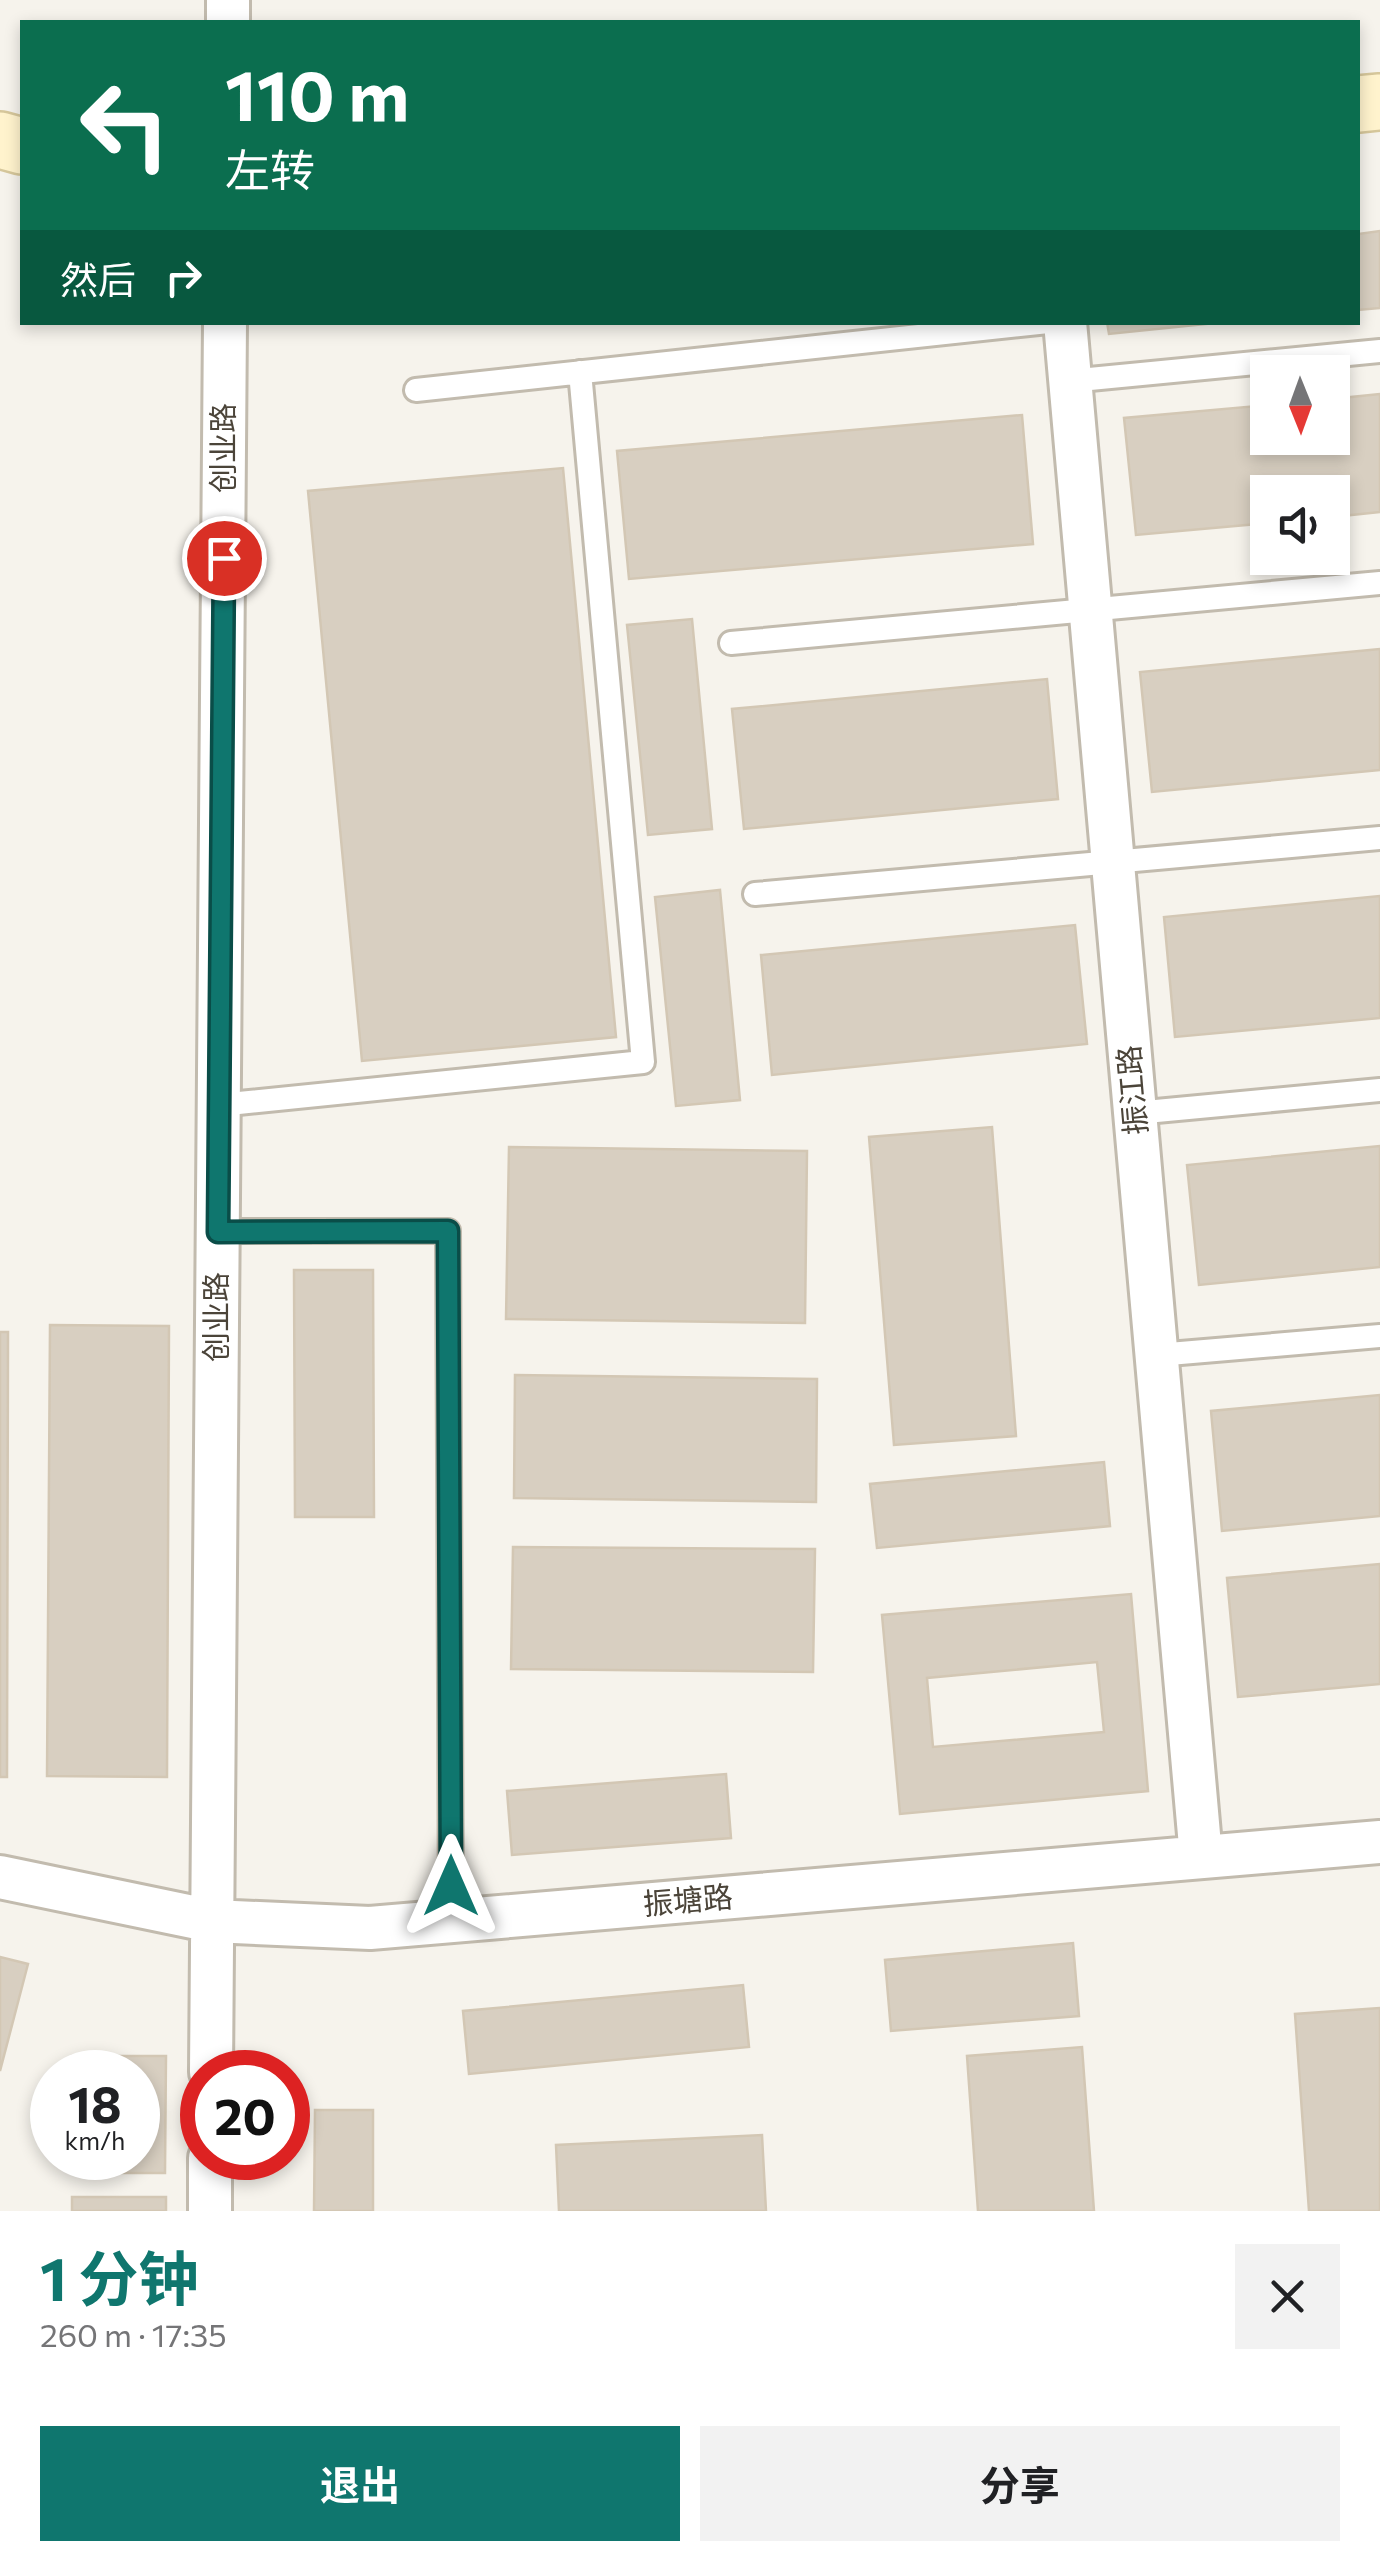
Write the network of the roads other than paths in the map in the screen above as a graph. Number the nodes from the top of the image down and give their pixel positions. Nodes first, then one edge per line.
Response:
1 (225, 325) edge
2 (1020, 325) edge
3 (1065, 325) edge
4 (1380, 351) edge
5 (580, 372) junction
6 (1069, 381) junction
7 (416, 390) dead end
8 (1380, 583) edge
9 (1090, 610) junction
10 (730, 644) dead end
11 (1380, 838) edge
12 (1113, 862) junction
13 (755, 894) dead end
14 (1380, 1090) edge
15 (219, 1106) junction
16 (1135, 1113) junction
17 (218, 1232) junction
18 (1380, 1336) edge
19 (1157, 1355) junction
20 (1380, 1842) edge
21 (1201, 1857) junction
22 (0, 1876) edge
23 (212, 1921) junction
24 (451, 1921) junction
25 (211, 2050) edge
26 (210, 2180) edge
27 (210, 2211) edge

1 - 15 street, 创业路
2 - 5 lane
3 - 6 street, 振江路
4 - 6 lane
5 - 7 lane
5 - 15 lane
6 - 9 street, 振江路
8 - 9 lane
9 - 10 lane
9 - 12 street, 振江路
11 - 12 lane
12 - 13 lane
12 - 16 street, 振江路
14 - 16 lane
15 - 17 street, 创业路
16 - 19 street, 振江路
17 - 23 street, 创业路
17 - 24 lane
18 - 19 lane
19 - 21 street, 振江路
20 - 21 street, 振塘路
21 - 24 street, 振塘路
22 - 23 street, 振塘路
23 - 24 street, 振塘路
23 - 25 street, 创业路
26 - 27 street

